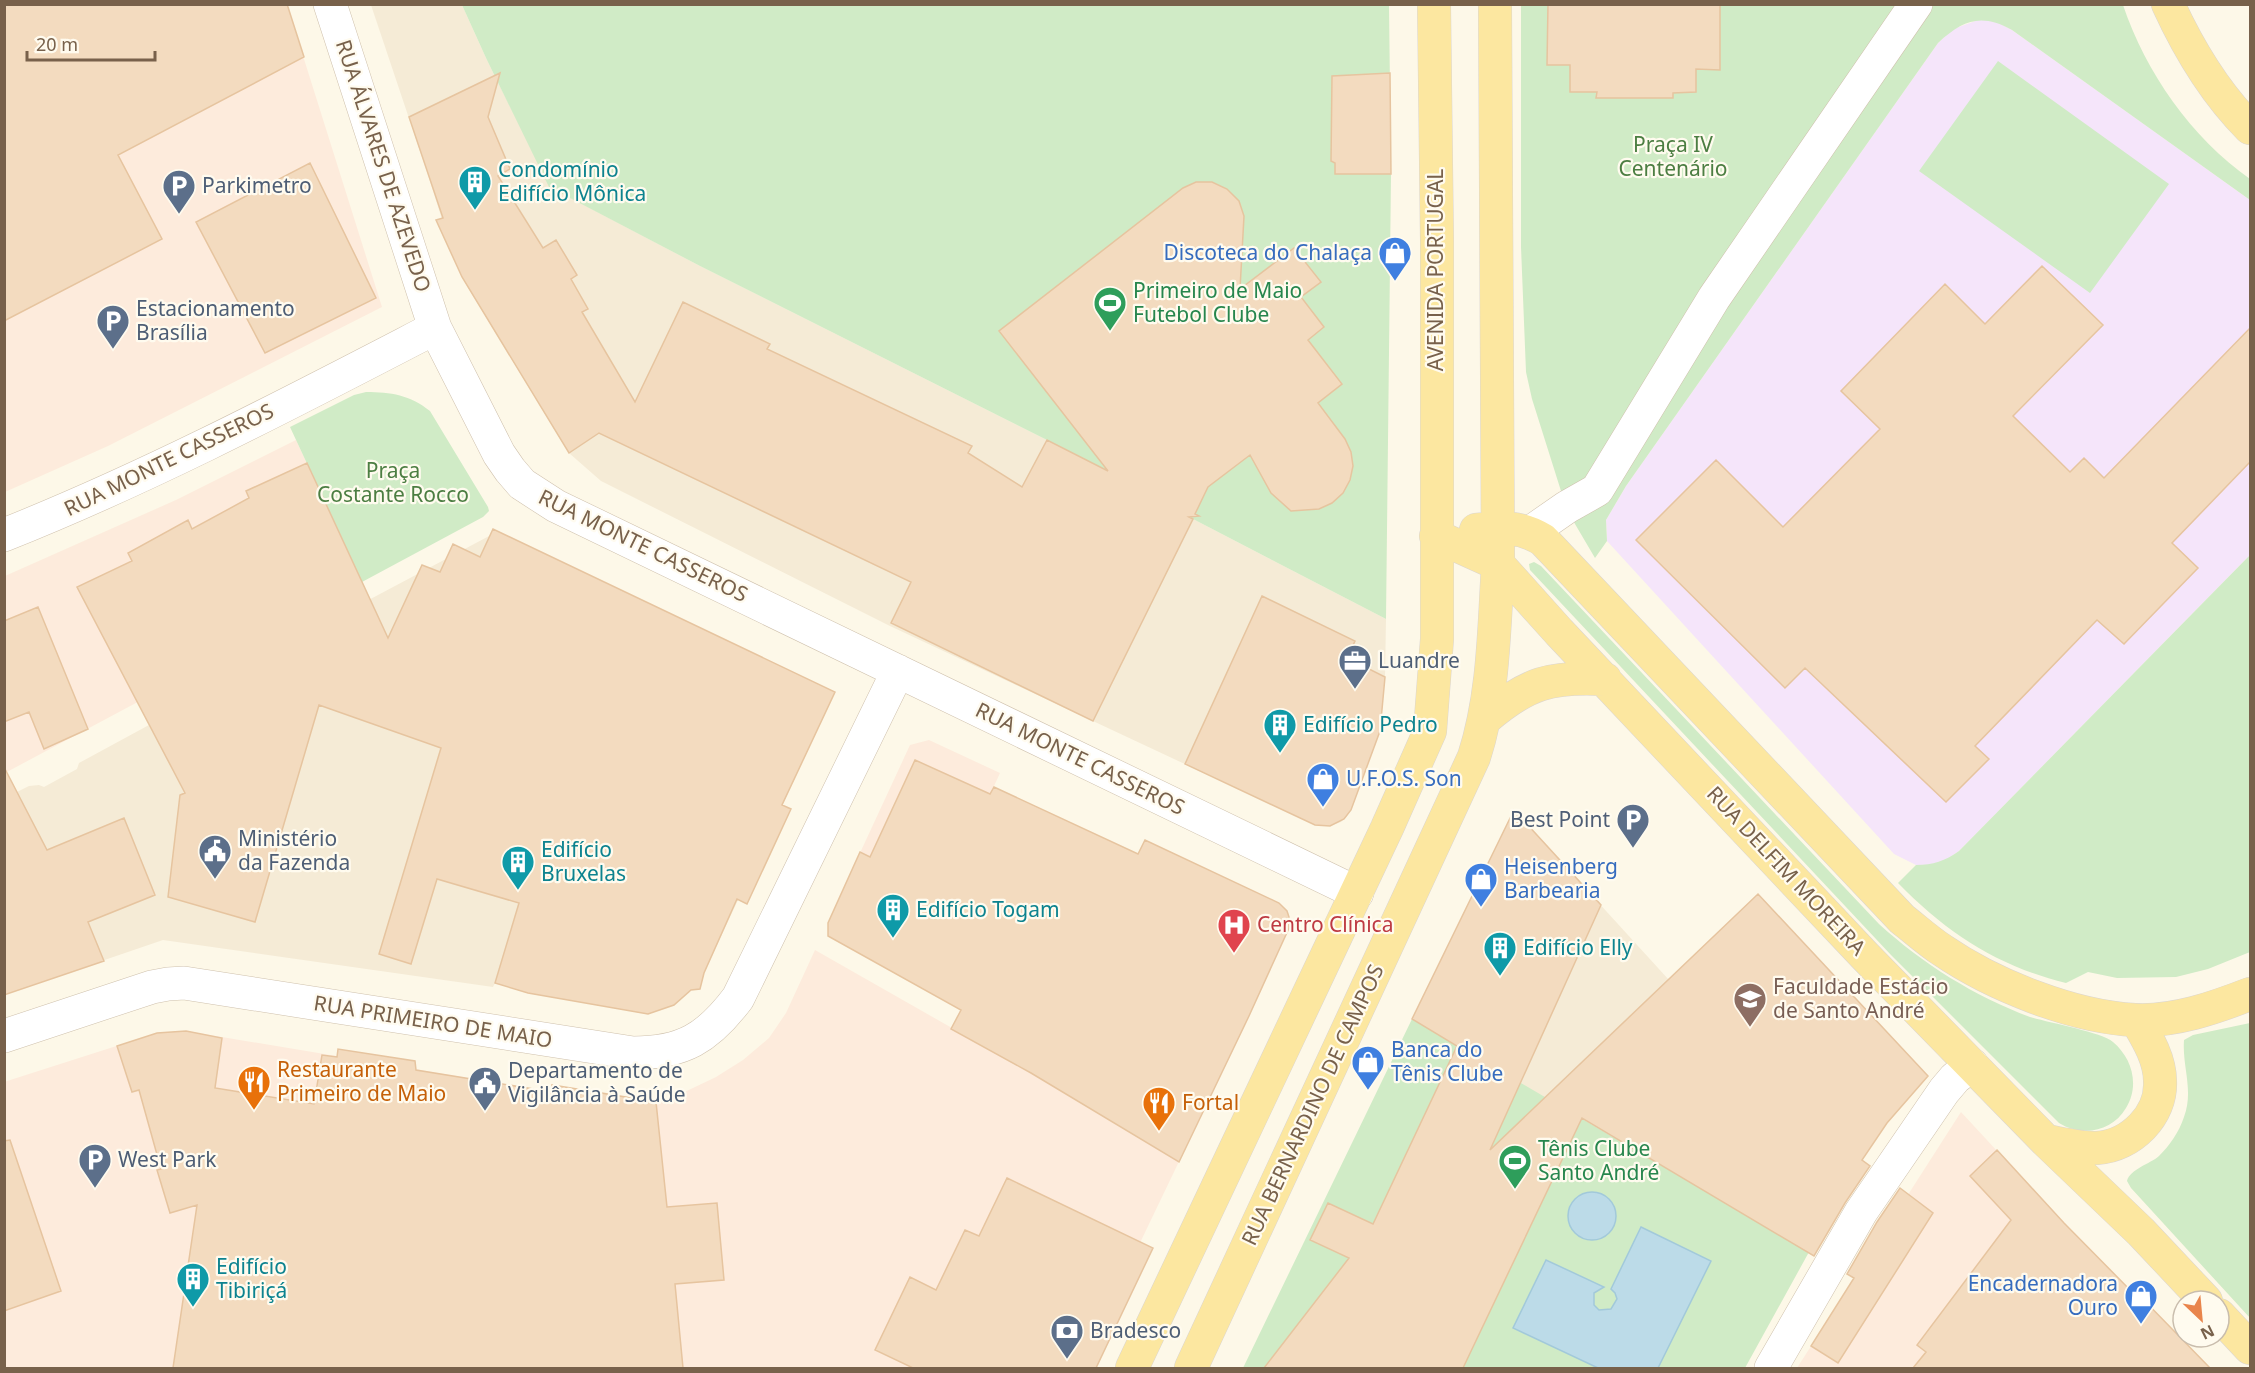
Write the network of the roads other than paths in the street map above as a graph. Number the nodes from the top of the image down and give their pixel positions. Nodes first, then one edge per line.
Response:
1 (330, 4) edge
2 (1434, 4) edge
3 (1495, 4) edge
4 (1916, 4) edge
5 (2168, 4) edge
6 (2250, 128) edge
7 (435, 328) junction
8 (1498, 527) junction
9 (1531, 532) junction
10 (4, 535) edge
11 (1436, 536) junction
12 (1498, 564) junction
13 (898, 671) junction
14 (1605, 679) junction
15 (1486, 718) junction
16 (1357, 893) junction
17 (2250, 994) edge
18 (2137, 1021) junction
19 (4, 1036) edge
20 (1972, 1065) junction
21 (2046, 1142) junction
22 (2195, 1289) edge
23 (2231, 1328) edge
24 (2250, 1348) edge
25 (1132, 1368) edge
26 (1191, 1368) edge
27 (1771, 1368) edge

1 - 7 street, RUA ÁLVARES DE AZEVEDO
2 - 11 main road, AVENIDA PORTUGAL
3 - 8 main road
4 - 9 street
5 - 6 main road
7 - 10 street, RUA MONTE CASSEROS
7 - 13 street, RUA MONTE CASSEROS
8 - 9 main road
8 - 11 main road
8 - 12 main road, RUA BERNARDINO DE CAMPOS
9 - 18 main road
11 - 12 main road
11 - 16 main road
12 - 14 main road, RUA DELFIM MOREIRA
12 - 15 main road, RUA BERNARDINO DE CAMPOS
13 - 16 street, RUA MONTE CASSEROS
13 - 19 street, RUA PRIMEIRO DE MAIO
14 - 15 main road
14 - 20 main road, RUA DELFIM MOREIRA
15 - 26 main road, RUA BERNARDINO DE CAMPOS
16 - 25 main road
17 - 18 main road
18 - 21 main road
20 - 21 main road, RUA DELFIM MOREIRA
20 - 27 street
21 - 22 main road, RUA DELFIM MOREIRA
23 - 24 main road

